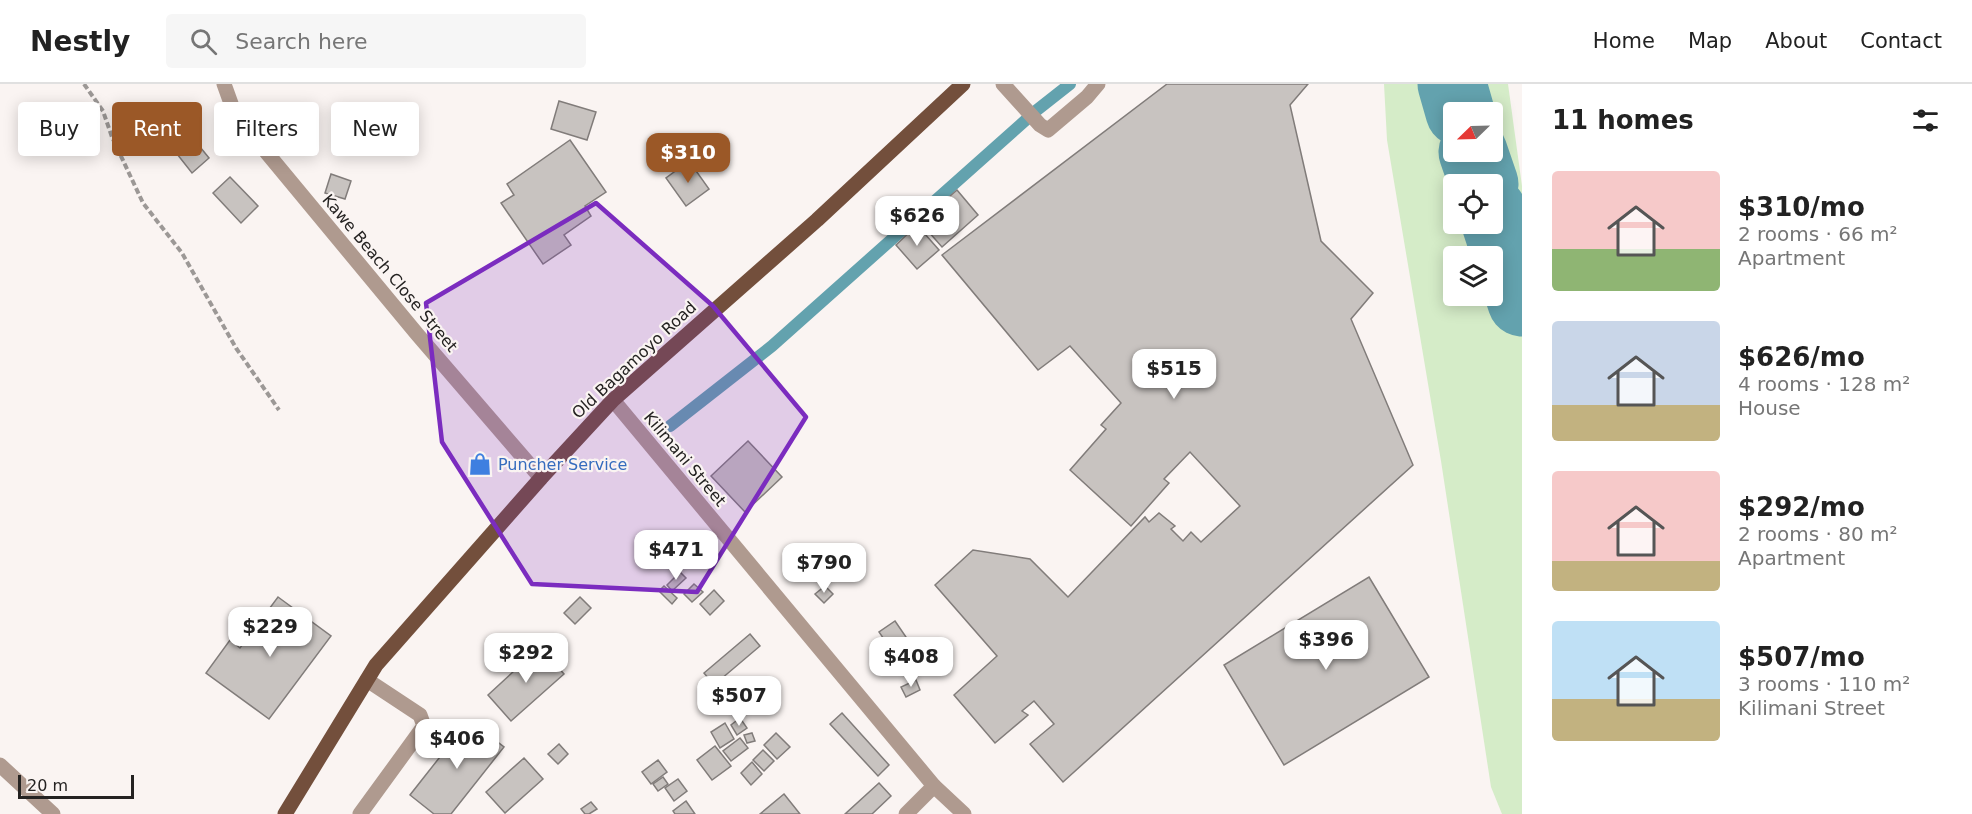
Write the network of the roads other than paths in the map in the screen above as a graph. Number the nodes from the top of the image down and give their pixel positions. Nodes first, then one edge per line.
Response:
1 (224, 84) edge
2 (963, 84) edge
3 (1003, 84) edge
4 (1098, 84) edge
5 (613, 400) junction
6 (541, 478) junction
7 (367, 680) junction
8 (0, 765) edge
9 (934, 786) junction
10 (53, 814) edge
11 (285, 814) edge
12 (360, 814) edge
13 (906, 814) edge
14 (964, 814) edge

1 - 6 street, Kawe Beach Close Street
2 - 5 main road, Old Bagamoyo Road
3 - 4 street
5 - 6 main road, Old Bagamoyo Road
5 - 9 street, Kilimani Street
6 - 7 main road, Old Bagamoyo Road
7 - 11 main road, Old Bagamoyo Road
7 - 12 street
8 - 10 street
9 - 13 street
9 - 14 street, Kilimani Street

